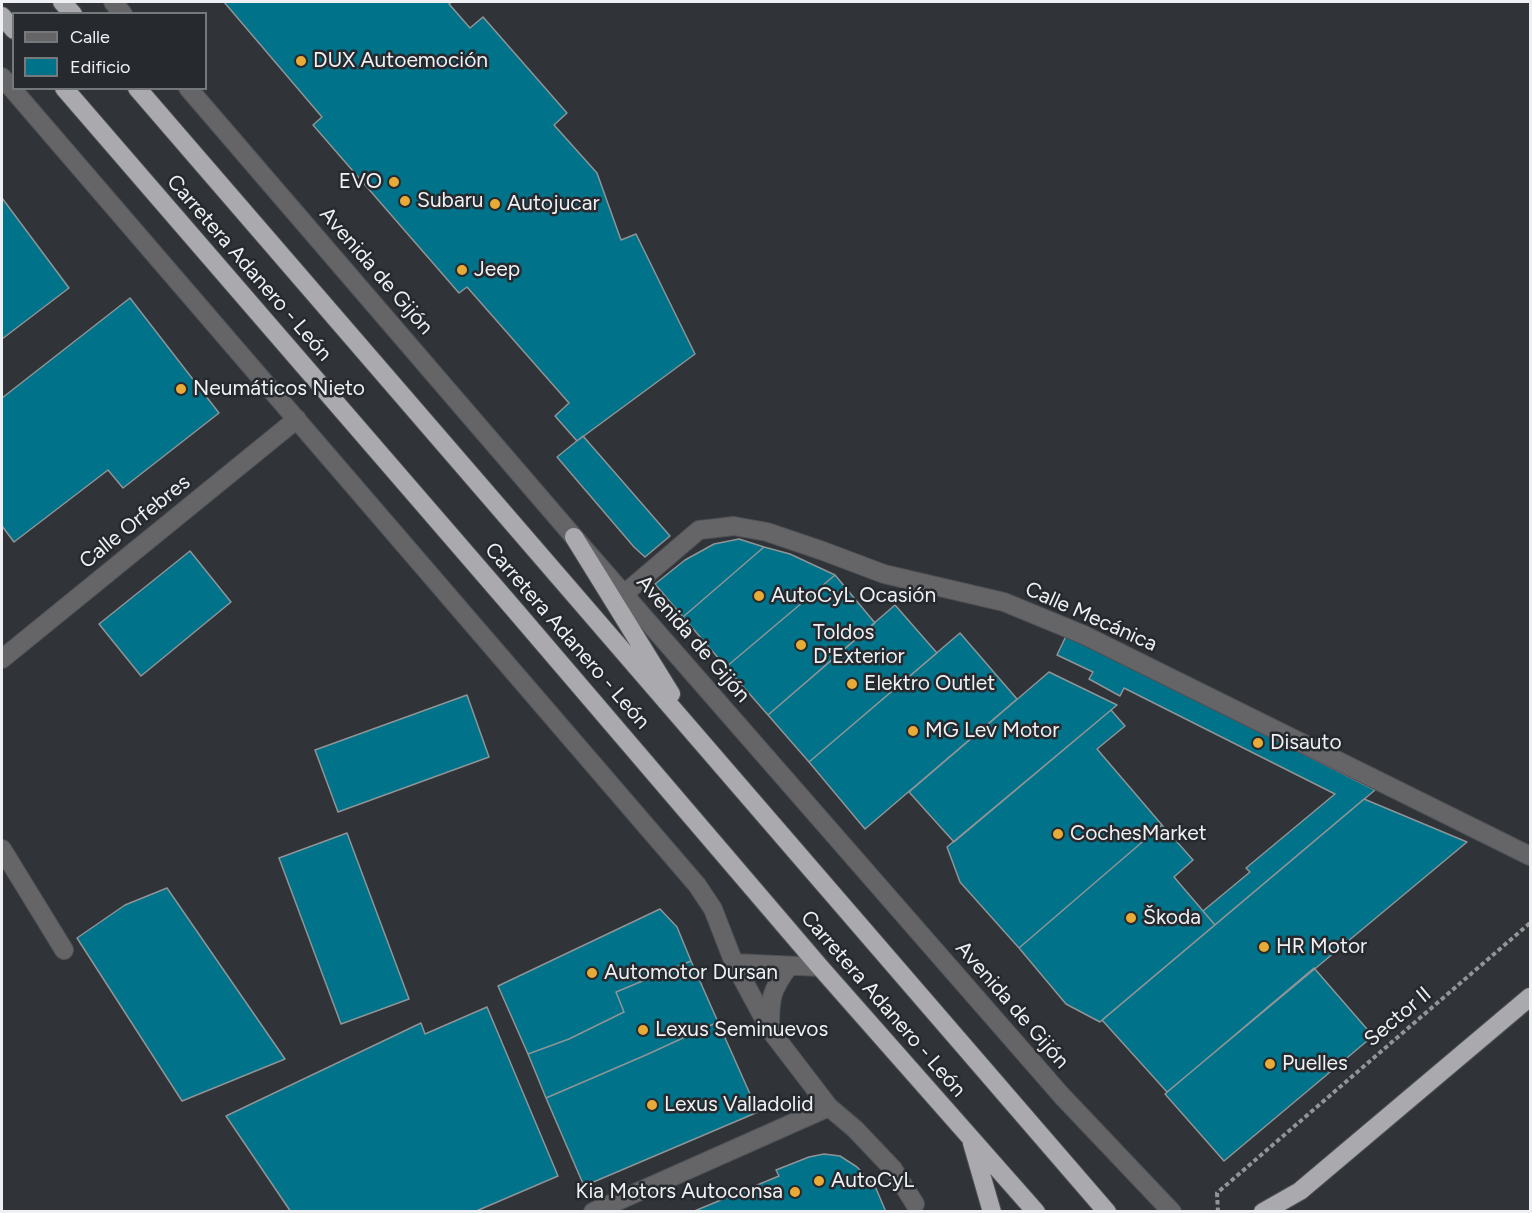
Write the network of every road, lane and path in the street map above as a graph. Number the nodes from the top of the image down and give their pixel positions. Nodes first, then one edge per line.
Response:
1 (2, 16) edge
2 (12, 28) edge
3 (2, 77) edge
4 (12, 89) edge
5 (13, 90) edge
6 (66, 90) edge
7 (139, 90) edge
8 (190, 90) edge
9 (297, 419) junction
10 (574, 537) junction
11 (624, 594) junction
12 (2, 659) edge
13 (702, 744) junction
14 (2, 849) edge
15 (1530, 856) edge
16 (1530, 923) edge
17 (64, 950) dead end
18 (734, 963) junction
19 (789, 966) junction
20 (820, 967) junction
21 (1530, 997) edge
22 (770, 1030) junction
23 (829, 1107) junction
24 (971, 1138) junction
25 (915, 1204) dead end
26 (593, 1212) edge
27 (992, 1212) edge
28 (1036, 1212) edge
29 (1107, 1212) edge
30 (1172, 1212) edge
31 (1218, 1212) edge
32 (1263, 1212) edge

1 - 2 highway
3 - 4 street
5 - 9 street
6 - 20 highway, Carretera Adanero - León
7 - 13 highway, Carretera Adanero - León
8 - 10 street, Avenida de Gijón
9 - 12 street, Calle Orfebres
9 - 18 street
10 - 11 street, Avenida de Gijón
10 - 13 highway
11 - 15 street, Calle Mecánica
11 - 30 street, Avenida de Gijón
13 - 29 highway, Carretera Adanero - León
14 - 17 street
16 - 31 path, Sector II
18 - 19 street
18 - 22 street
19 - 20 street
19 - 22 street
20 - 24 highway, Carretera Adanero - León
21 - 32 highway
22 - 23 street
23 - 25 street
23 - 26 street
24 - 27 highway
24 - 28 highway, Carretera Adanero - León

